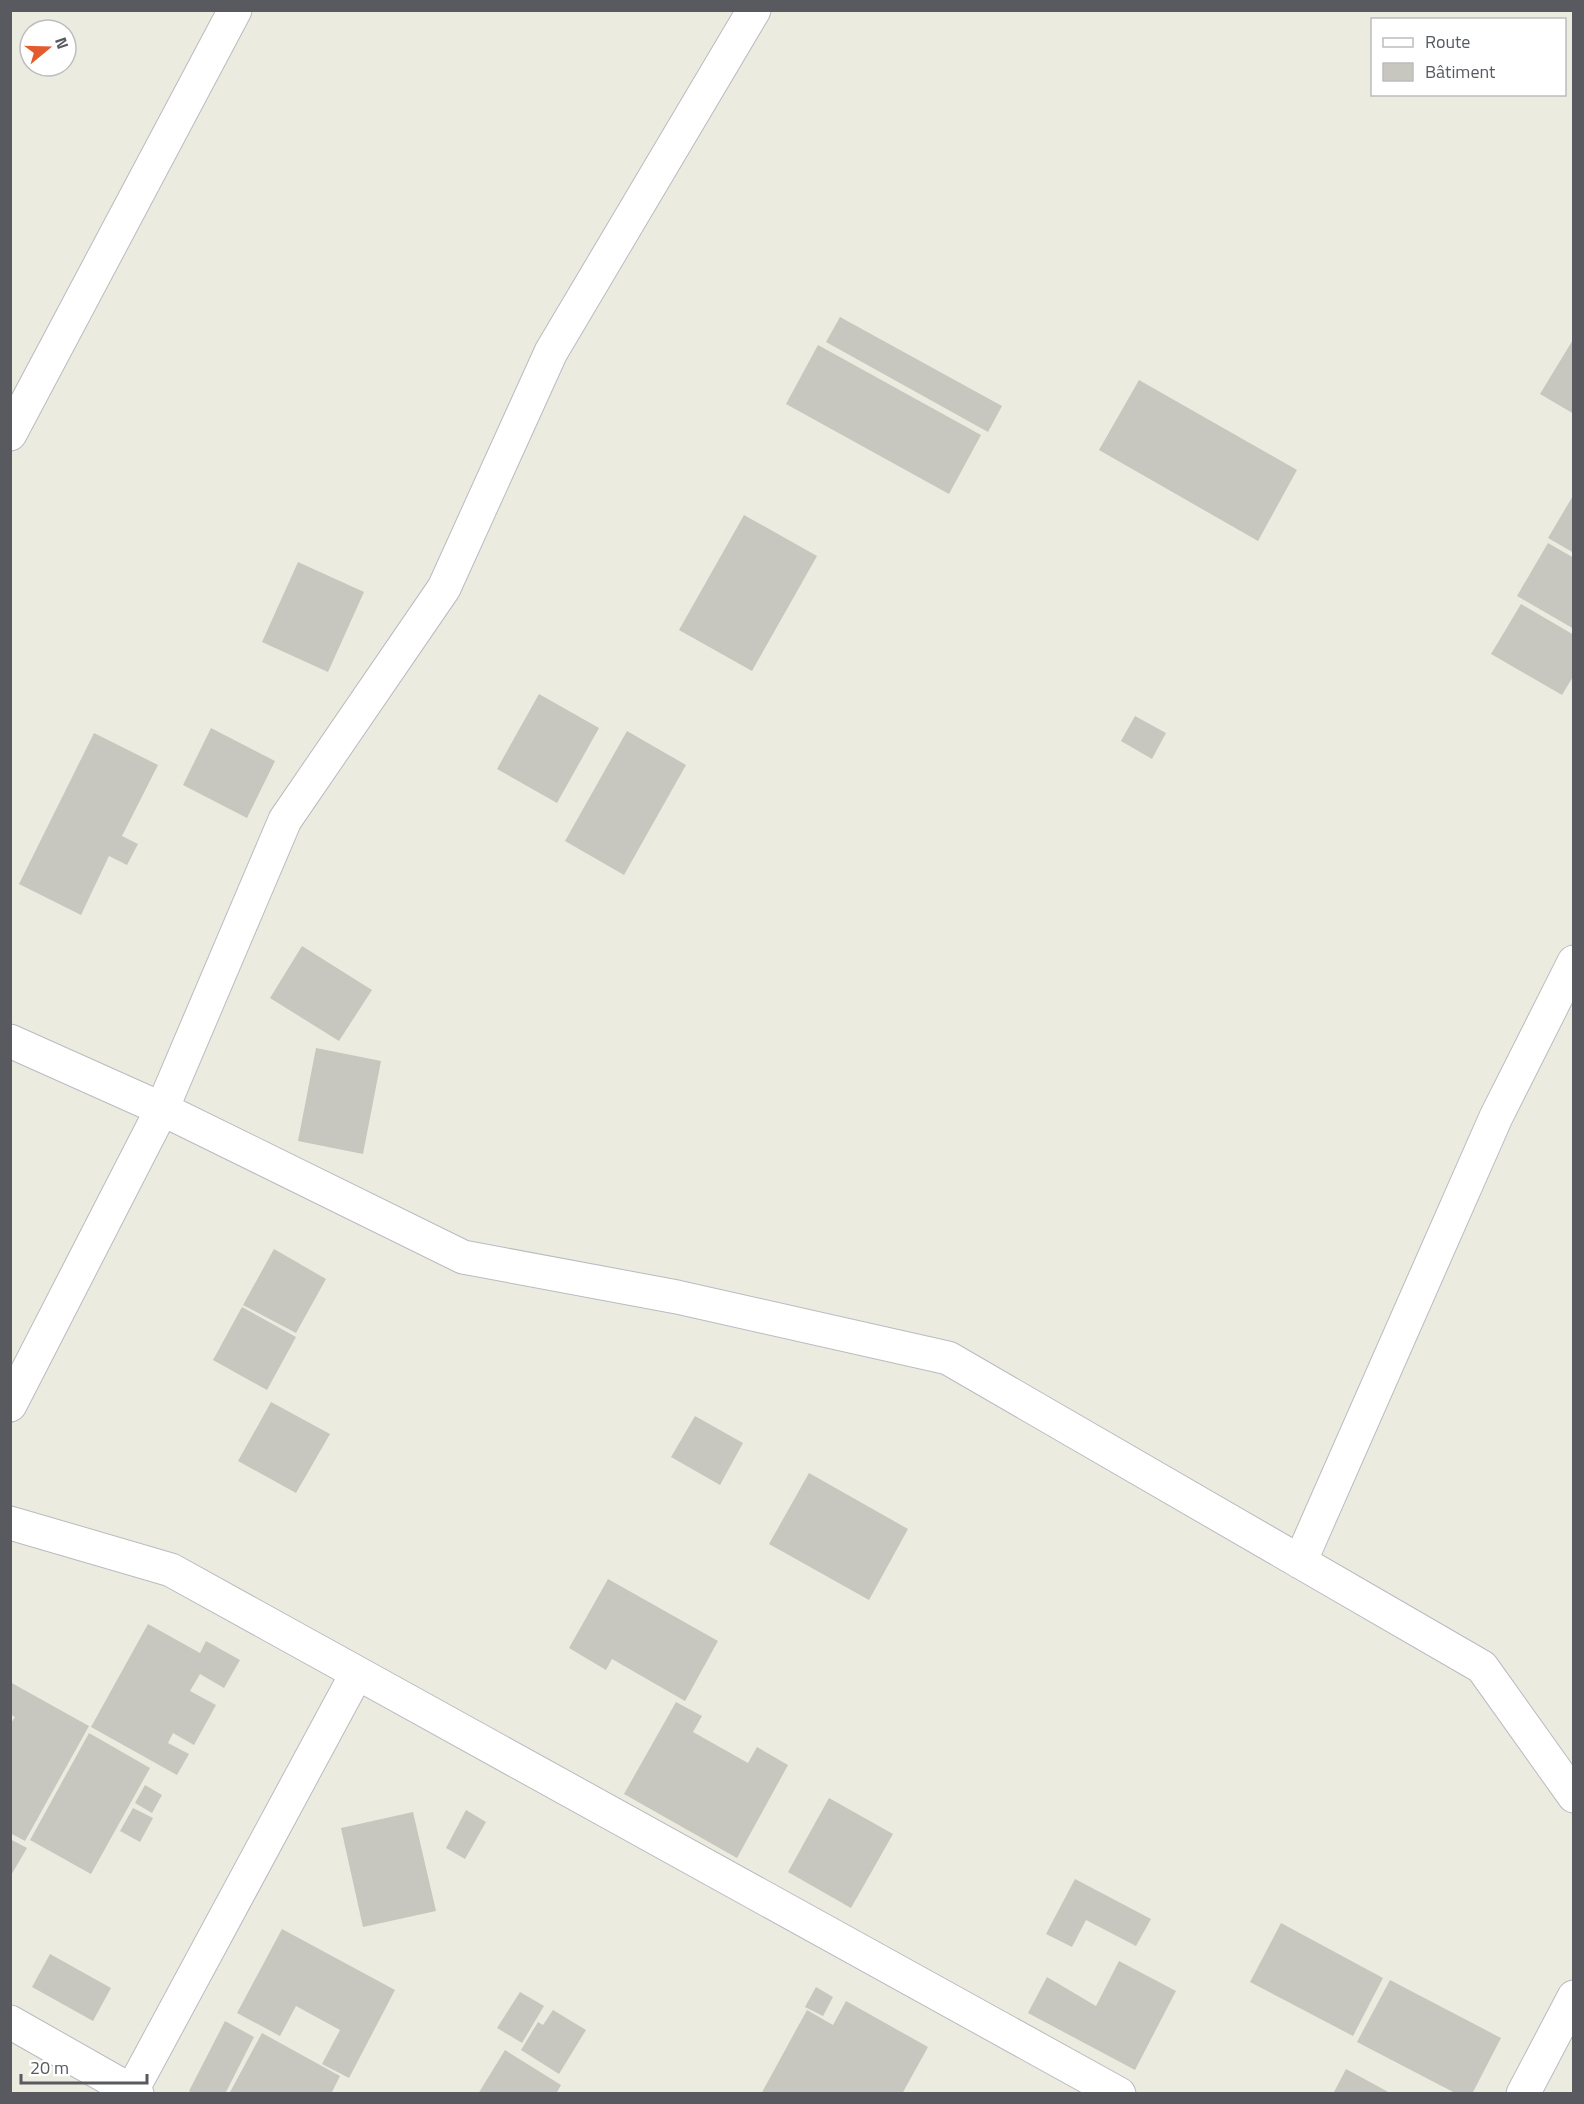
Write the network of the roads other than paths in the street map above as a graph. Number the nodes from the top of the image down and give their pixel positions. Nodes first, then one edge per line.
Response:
1 (235, 10) edge
2 (754, 10) edge
3 (10, 434) edge
4 (1574, 962) edge
5 (10, 1041) edge
6 (162, 1109) junction
7 (10, 1405) edge
8 (10, 1523) edge
9 (1300, 1562) junction
10 (357, 1673) junction
11 (1574, 1796) edge
12 (1574, 1997) edge
13 (10, 2022) edge
14 (133, 2092) edge
15 (1119, 2094) edge
16 (1523, 2094) edge

1 - 3 street
2 - 6 street
4 - 9 street
5 - 6 street
6 - 7 street
6 - 9 street
8 - 10 street
9 - 11 street
10 - 14 street
10 - 15 street
12 - 16 street
13 - 14 street

